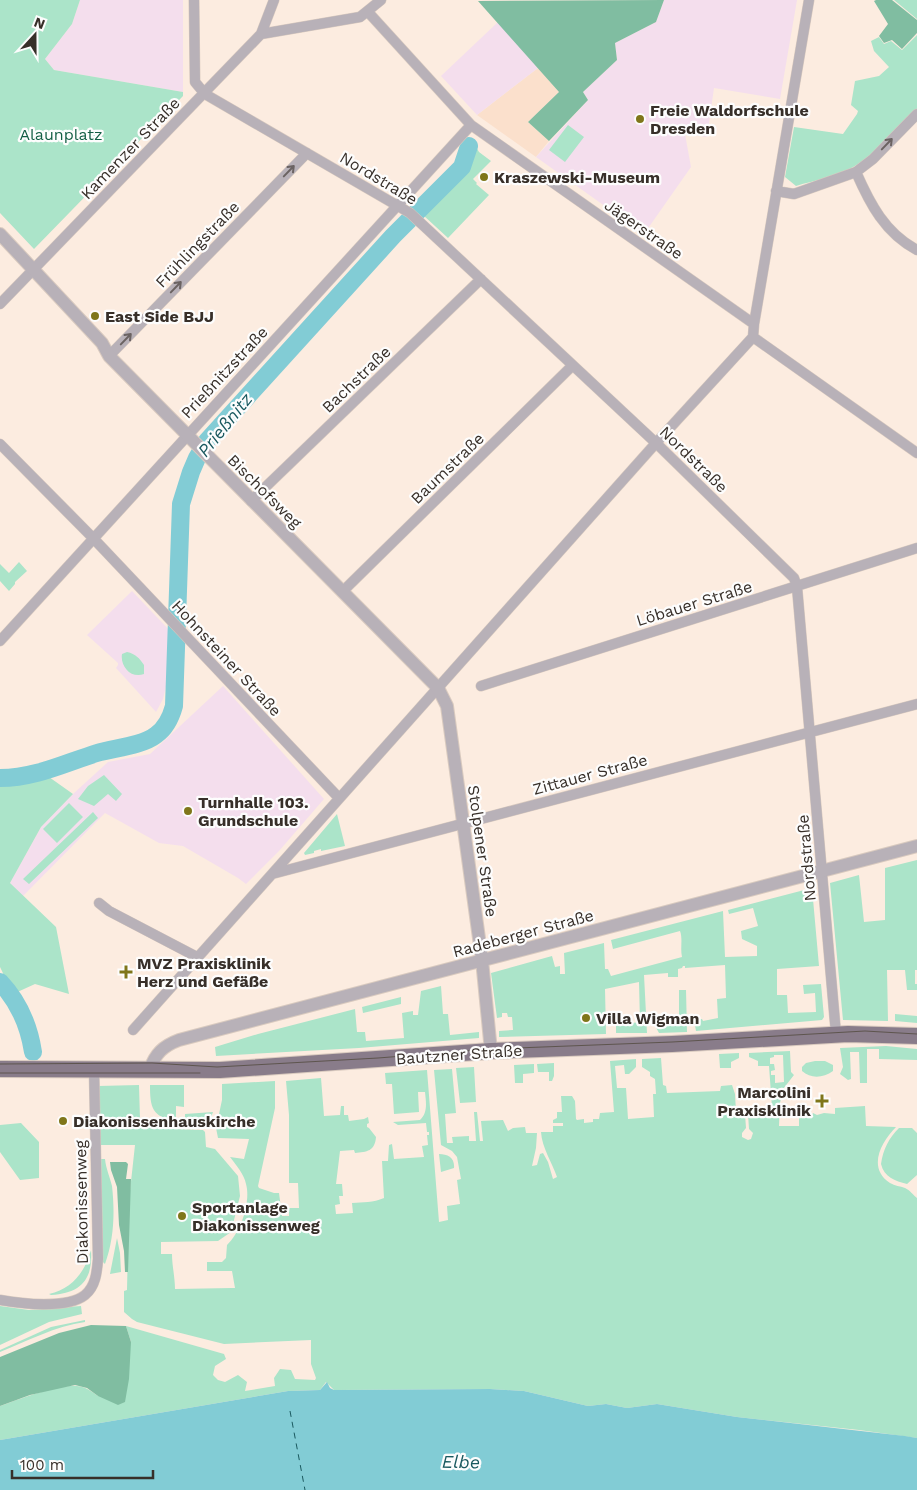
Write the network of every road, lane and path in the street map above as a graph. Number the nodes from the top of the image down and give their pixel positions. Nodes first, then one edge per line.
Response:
1 (194, 0) edge
2 (274, 0) edge
3 (381, 0) edge
4 (809, 0) edge
5 (368, 12) junction
6 (261, 34) junction
7 (205, 94) junction
8 (917, 114) edge
9 (471, 125) junction
10 (306, 153) junction
11 (856, 172) junction
12 (776, 191) junction
13 (398, 206) junction
14 (0, 234) edge
15 (917, 250) edge
16 (34, 269) junction
17 (481, 280) junction
18 (0, 304) edge
19 (754, 324) junction
20 (753, 337) junction
21 (109, 356) junction
22 (572, 366) junction
23 (186, 435) junction
24 (656, 443) junction
25 (0, 444) edge
26 (917, 453) edge
27 (252, 501) junction
28 (93, 538) junction
29 (917, 548) edge
30 (797, 587) junction
31 (342, 592) junction
32 (0, 641) edge
33 (481, 686) dead end
34 (438, 688) junction
35 (917, 704) edge
36 (810, 732) junction
37 (339, 798) junction
38 (463, 824) junction
39 (917, 846) edge
40 (822, 871) junction
41 (271, 874) junction
42 (99, 903) dead end
43 (197, 957) junction
44 (482, 960) junction
45 (133, 1030) dead end
46 (836, 1034) junction
47 (917, 1036) edge
48 (491, 1051) junction
49 (0, 1069) edge
50 (94, 1069) junction
51 (150, 1069) junction
52 (0, 1300) edge

1 - 7 street
2 - 6 street
3 - 5 street
4 - 12 street
5 - 6 street
5 - 9 street, Jägerstraße
6 - 7 street, Kamenzer Straße
7 - 10 street, Nordstraße
7 - 16 street, Kamenzer Straße
11 -> 8 street
9 - 13 street, Prießnitzstraße
9 - 19 street, Jägerstraße
10 - 13 street, Nordstraße
21 -> 10 street, Frühlingstraße
11 - 12 street
11 - 15 street
12 - 19 street
13 - 17 street, Nordstraße
13 - 23 street, Prießnitzstraße
14 - 16 street, Bischofsweg
16 - 18 street, Kamenzer Straße
16 - 21 street, Bischofsweg
17 - 22 street, Nordstraße
17 - 27 street, Bachstraße
19 - 20 street
20 - 24 street
20 - 26 street
21 - 23 street, Bischofsweg
22 - 24 street, Nordstraße
22 - 31 street, Baumstraße
23 - 27 street, Bischofsweg
23 - 28 street, Prießnitzstraße
24 - 30 street, Nordstraße
24 - 34 street
25 - 28 street, Hohnsteiner Straße
27 - 31 street, Bischofsweg
28 - 32 street, Prießnitzstraße
28 - 37 street, Hohnsteiner Straße
29 - 30 street, Löbauer Straße
30 - 33 street, Löbauer Straße
30 - 36 street, Nordstraße
31 - 34 street, Bischofsweg
34 - 37 street
34 - 38 street, Stolpener Straße
35 - 36 street, Zittauer Straße
36 - 38 street, Zittauer Straße
36 - 40 street, Nordstraße
37 - 41 street
38 - 41 street, Zittauer Straße
38 - 44 street, Stolpener Straße
39 - 40 street, Radeberger Straße
40 - 44 street, Radeberger Straße
40 - 46 street, Nordstraße
41 - 43 street
42 - 43 street
43 - 45 street
44 - 48 street, Stolpener Straße
44 - 51 street, Radeberger Straße
46 - 47 main road, Bautzner Straße
46 - 48 main road, Bautzner Straße
48 - 51 main road, Bautzner Straße
49 - 50 main road, Bautzner Straße
50 - 51 main road, Bautzner Straße
50 - 52 street, Diakonissenweg

